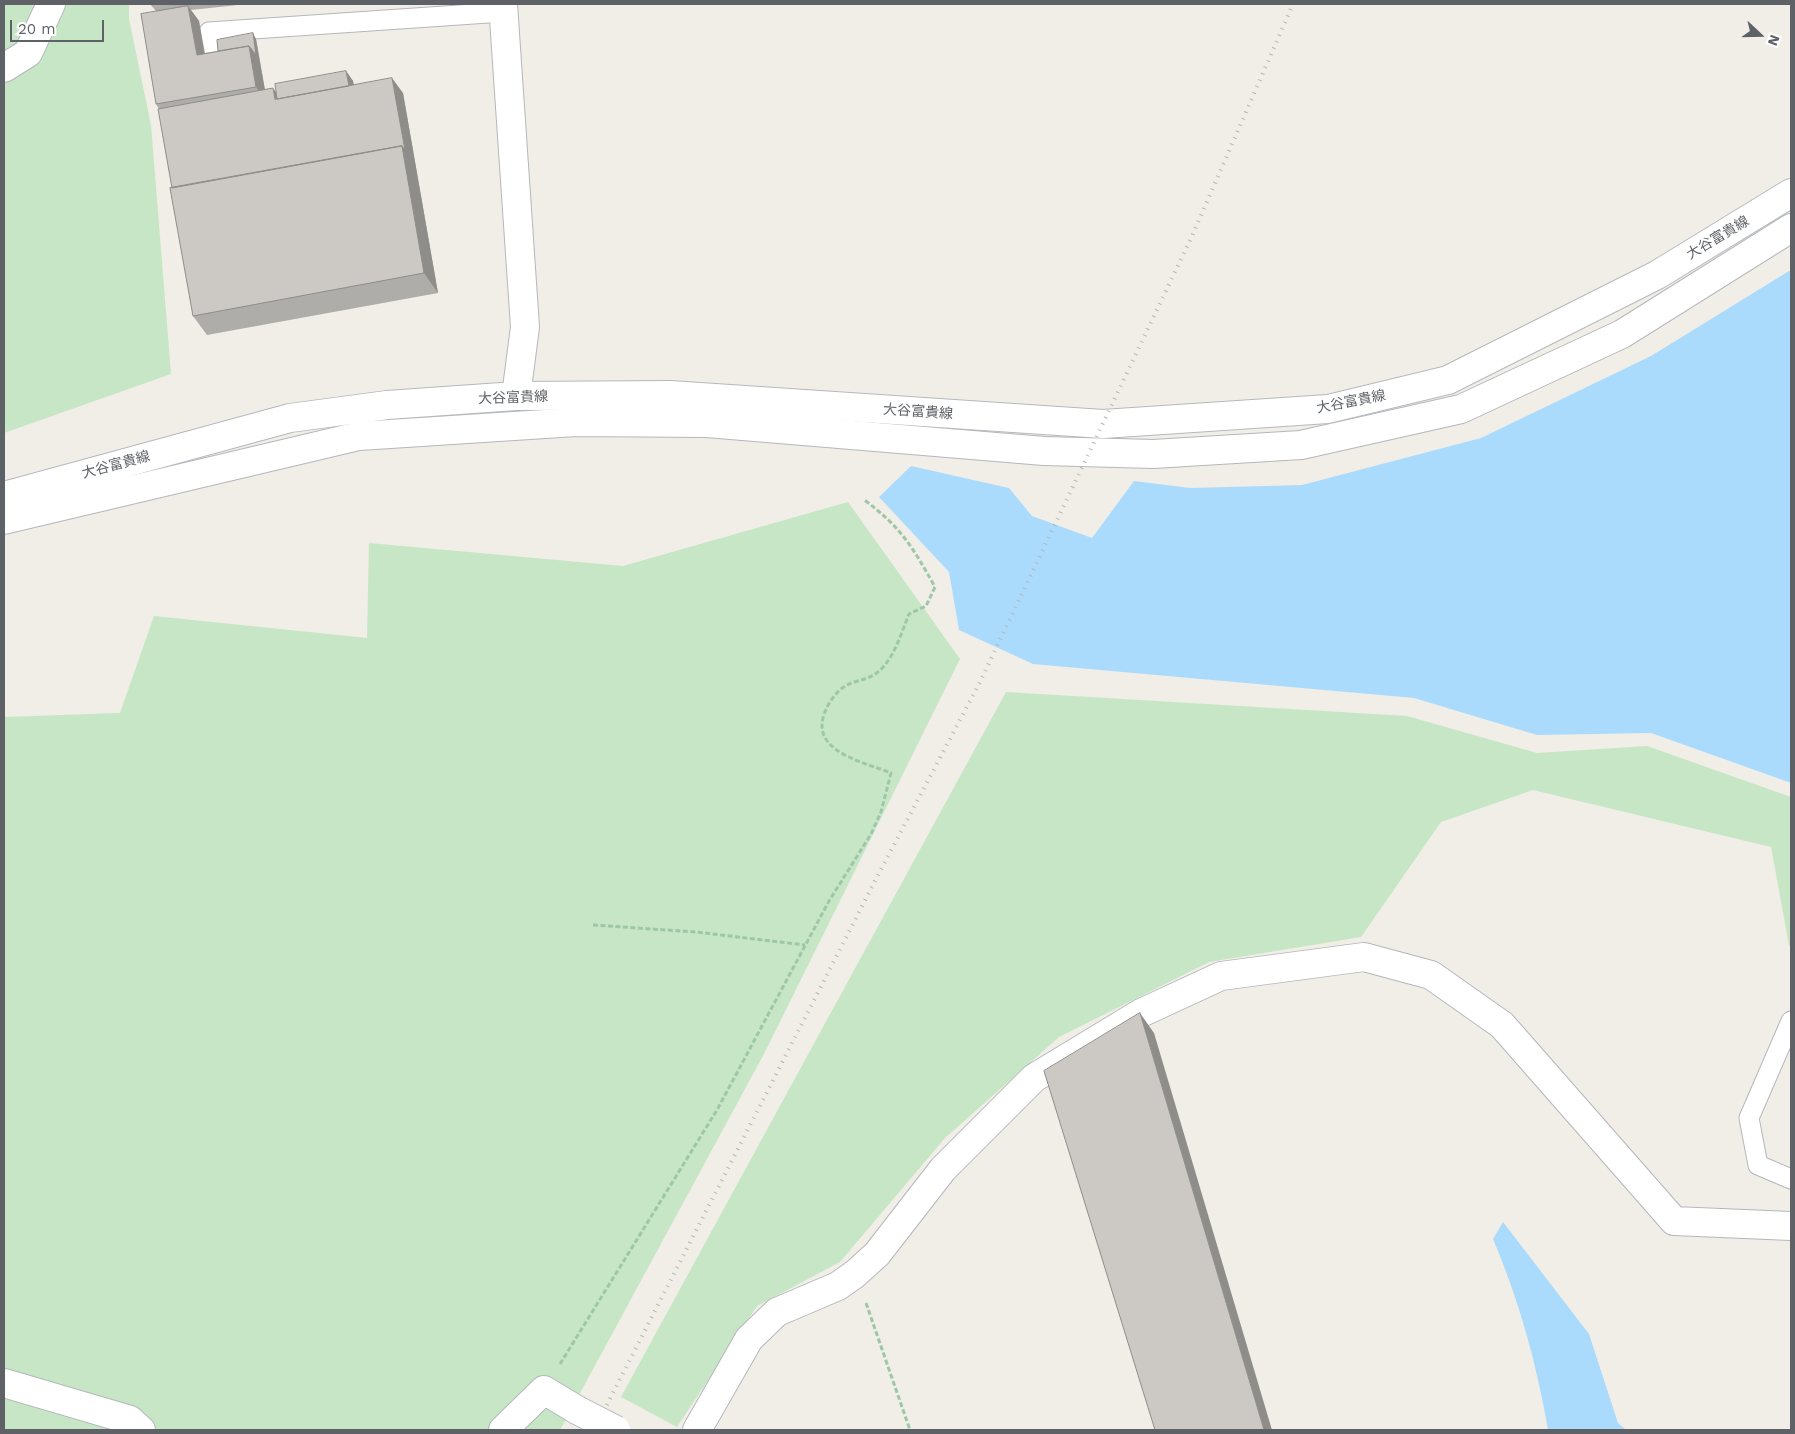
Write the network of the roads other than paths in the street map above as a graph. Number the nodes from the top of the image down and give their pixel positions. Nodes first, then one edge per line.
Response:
1 (51, 4) edge
2 (503, 8) edge
3 (213, 58) edge
4 (4, 68) edge
5 (1791, 193) edge
6 (1761, 211) junction
7 (1791, 228) edge
8 (516, 396) junction
9 (4, 496) edge
10 (4, 520) edge
11 (1791, 1021) edge
12 (1791, 1180) edge
13 (1791, 1226) edge
14 (4, 1383) edge
15 (141, 1430) edge
16 (503, 1430) edge
17 (616, 1430) edge
18 (697, 1430) edge

1 - 4 street
2 - 3 lane
2 - 8 street
5 - 6 street, 大谷富貴線
6 - 7 lane
6 - 8 street, 大谷富貴線
7 - 10 street
8 - 9 street, 大谷富貴線
11 - 12 lane
13 - 18 street
14 - 15 street
16 - 17 street, bridge

